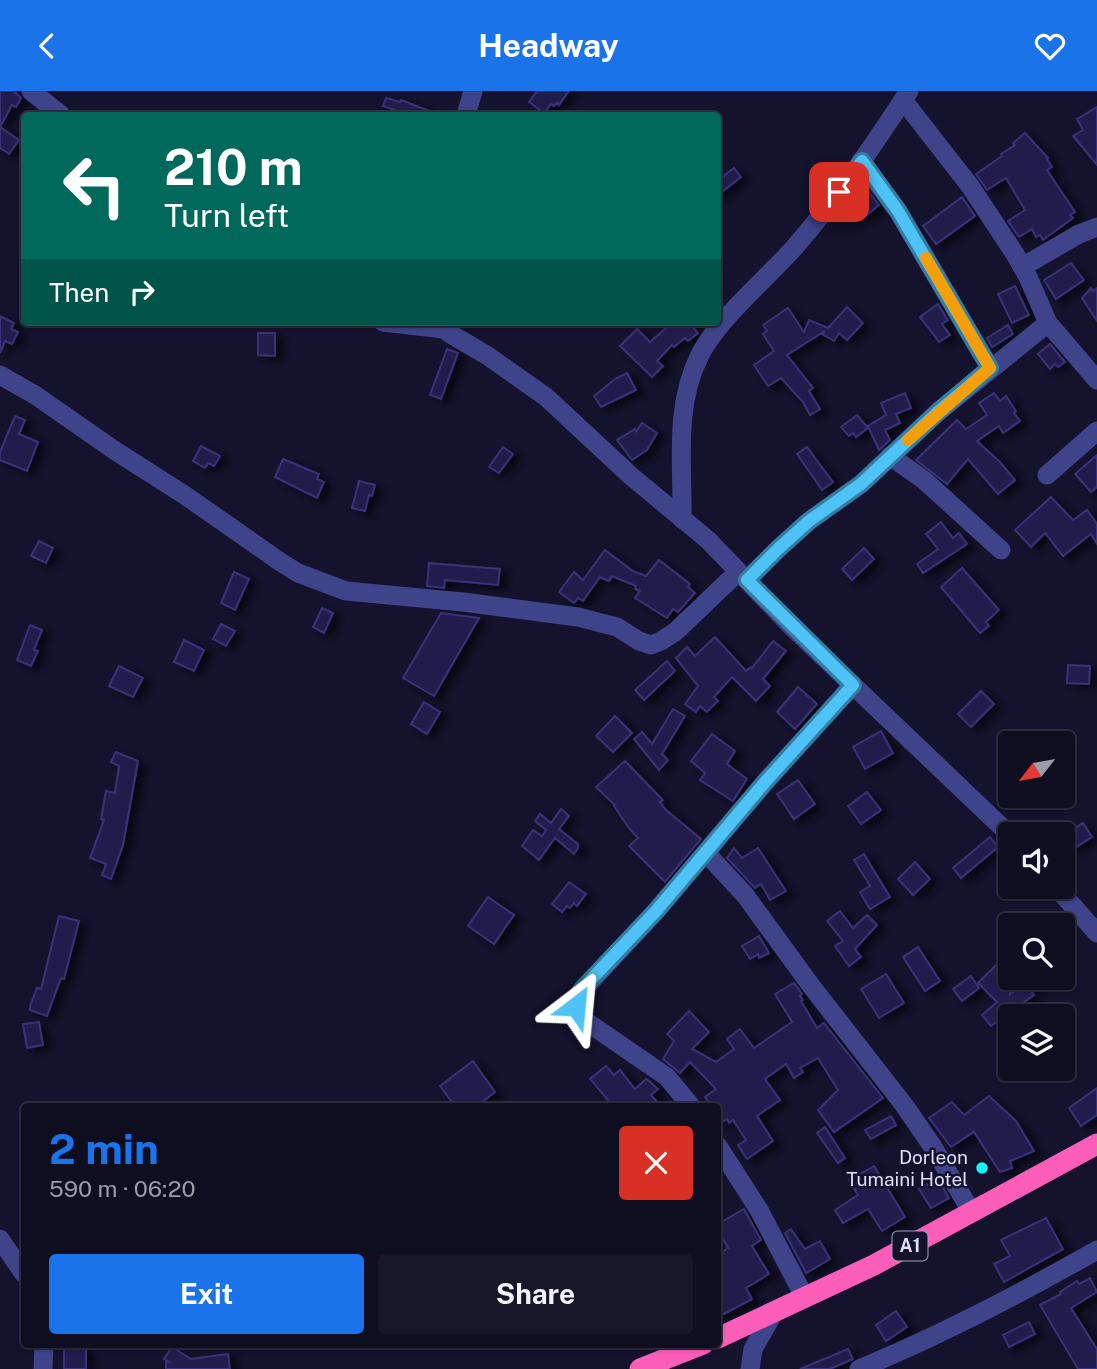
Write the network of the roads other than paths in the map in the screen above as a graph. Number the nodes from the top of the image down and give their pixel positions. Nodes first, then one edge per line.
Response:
1 (31, 91) edge
2 (473, 91) edge
3 (906, 96) edge
4 (57, 112) edge
5 (467, 112) edge
6 (862, 161) junction
7 (1097, 227) edge
8 (1023, 267) junction
9 (1048, 323) junction
10 (444, 326) edge
11 (990, 368) junction
12 (0, 375) edge
13 (1097, 380) edge
14 (1097, 431) edge
15 (890, 456) junction
16 (1047, 475) dead end
17 (682, 519) junction
18 (1001, 550) dead end
19 (742, 576) junction
20 (853, 685) junction
21 (998, 824) edge
22 (706, 853) junction
23 (1067, 899) edge
24 (1097, 933) edge
25 (689, 1103) edge
26 (1097, 1144) edge
27 (721, 1151) edge
28 (971, 1211) junction
29 (0, 1240) edge
30 (1097, 1250) edge
31 (21, 1270) edge
32 (805, 1298) junction
33 (773, 1314) junction
34 (721, 1337) edge
35 (44, 1348) edge
36 (693, 1348) edge
37 (43, 1369) edge
38 (640, 1369) edge
39 (750, 1369) edge
40 (859, 1369) edge

1 - 4 street
2 - 5 street
3 - 6 street
3 - 8 street
6 - 11 street
6 - 17 street
7 - 8 street
8 - 9 street
9 - 11 street
9 - 13 street
10 - 17 street
11 - 15 street
12 - 19 street
14 - 16 street
15 - 18 street
15 - 19 street
17 - 19 street
19 - 20 street
20 - 21 street
20 - 22 street
22 - 25 street
22 - 28 street
23 - 24 street
26 - 28 highway, A1
27 - 32 street
28 - 32 highway, A1
29 - 31 street
30 - 40 street
32 - 33 highway, A1
33 - 34 highway, A1
33 - 39 street
35 - 37 street
36 - 38 highway

